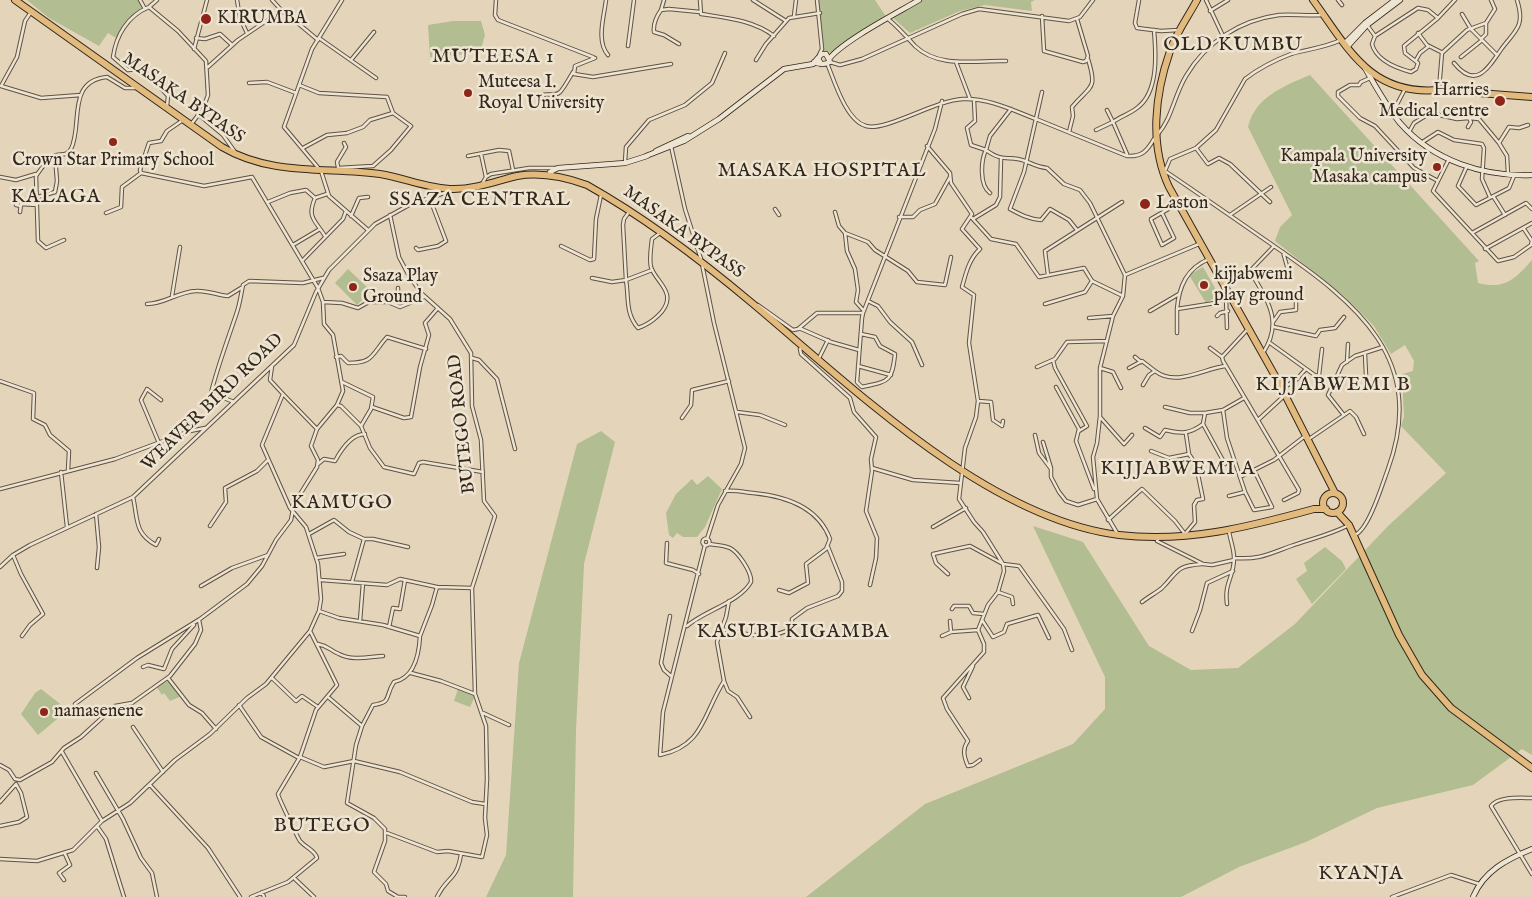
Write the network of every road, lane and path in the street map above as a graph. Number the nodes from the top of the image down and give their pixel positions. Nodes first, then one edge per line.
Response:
1 (15, 0) edge
2 (140, 0) edge
3 (157, 0) edge
4 (207, 0) edge
5 (237, 0) edge
6 (272, 0) edge
7 (342, 0) edge
8 (496, 0) edge
9 (606, 0) edge
10 (634, 0) edge
11 (664, 0) edge
12 (700, 0) edge
13 (753, 0) edge
14 (796, 0) edge
15 (817, 0) edge
16 (919, 0) edge
17 (1093, 0) edge
18 (1139, 0) edge
19 (1198, 0) edge
20 (1206, 0) edge
21 (1228, 0) edge
22 (1312, 0) edge
23 (1338, 0) edge
24 (1395, 0) edge
25 (1400, 0) edge
26 (1455, 0) edge
27 (1491, 0) edge
28 (1517, 0) edge
29 (1342, 5) dead end
30 (149, 7) junction
31 (279, 8) junction
32 (145, 9) junction
33 (661, 10) junction
34 (32, 11) junction
35 (1210, 11) junction
36 (283, 12) junction
37 (700, 12) junction
38 (278, 13) junction
39 (820, 13) junction
40 (1462, 14) dead end
41 (1323, 15) junction
42 (794, 16) junction
43 (1042, 16) junction
44 (887, 18) junction
45 (1438, 18) junction
46 (1077, 19) junction
47 (786, 21) junction
48 (1486, 23) junction
49 (1366, 24) junction
50 (1180, 29) junction
51 (1471, 29) junction
52 (1154, 30) junction
53 (374, 32) dead end
54 (247, 33) junction
55 (1418, 33) junction
56 (774, 36) junction
57 (1223, 36) junction
58 (1375, 36) junction
59 (196, 38) junction
60 (910, 38) junction
61 (319, 39) junction
62 (1481, 40) junction
63 (1345, 43) junction
64 (679, 44) dead end
65 (232, 45) junction
66 (628, 46) dead end
67 (1429, 46) junction
68 (194, 49) junction
69 (725, 52) dead end
70 (1442, 53) junction
71 (822, 54) junction
72 (833, 54) junction
73 (1497, 55) junction
74 (608, 56) dead end
75 (1461, 57) dead end
76 (1088, 59) junction
77 (351, 60) junction
78 (756, 60) dead end
79 (1416, 60) junction
80 (206, 61) junction
81 (1006, 61) dead end
82 (213, 62) junction
83 (814, 62) junction
84 (956, 62) junction
85 (826, 63) junction
86 (1454, 63) dead end
87 (671, 64) dead end
88 (208, 67) junction
89 (1365, 68) junction
90 (573, 72) junction
91 (376, 78) dead end
92 (1371, 78) junction
93 (249, 83) dead end
94 (299, 85) junction
95 (0, 86) edge
96 (141, 88) junction
97 (1405, 89) junction
98 (1439, 90) junction
99 (1042, 92) dead end
100 (296, 93) junction
101 (81, 96) junction
102 (530, 96) dead end
103 (1532, 97) edge
104 (972, 99) junction
105 (942, 101) junction
106 (167, 107) junction
107 (1011, 109) junction
108 (1107, 110) dead end
109 (202, 111) junction
110 (1393, 113) junction
111 (198, 114) junction
112 (393, 114) junction
113 (201, 116) junction
114 (1469, 118) junction
115 (184, 119) junction
116 (1034, 119) junction
117 (1113, 122) junction
118 (191, 125) junction
119 (1528, 125) dead end
120 (1468, 127) dead end
121 (1407, 129) junction
122 (1096, 130) dead end
123 (1069, 132) junction
124 (1156, 137) junction
125 (344, 143) dead end
126 (1420, 143) junction
127 (1499, 143) junction
128 (669, 146) junction
129 (927, 146) junction
130 (303, 148) junction
131 (1196, 148) junction
132 (987, 151) junction
133 (480, 154) junction
134 (55, 156) junction
135 (468, 156) dead end
136 (1127, 156) junction
137 (239, 157) junction
138 (1001, 159) junction
139 (1449, 159) junction
140 (1026, 162) junction
141 (625, 163) junction
142 (1467, 166) junction
143 (558, 168) junction
144 (339, 169) junction
145 (513, 170) junction
146 (1163, 170) junction
147 (321, 171) junction
148 (1483, 172) junction
149 (142, 173) junction
150 (37, 174) junction
151 (551, 175) junction
152 (1532, 175) edge
153 (950, 176) junction
154 (1511, 176) junction
155 (0, 177) edge
156 (486, 177) junction
157 (1438, 181) junction
158 (482, 186) junction
159 (1271, 187) dead end
160 (455, 189) junction
161 (601, 193) junction
162 (990, 193) dead end
163 (1262, 193) junction
164 (327, 194) junction
165 (1492, 196) junction
166 (38, 197) junction
167 (368, 197) dead end
168 (315, 198) junction
169 (430, 199) junction
170 (268, 202) junction
171 (1122, 202) dead end
172 (1270, 202) dead end
173 (1178, 204) junction
174 (16, 205) dead end
175 (37, 205) junction
176 (21, 206) junction
177 (775, 209) dead end
178 (1532, 209) edge
179 (346, 211) junction
180 (20, 212) dead end
181 (629, 212) junction
182 (835, 212) dead end
183 (106, 213) dead end
184 (1162, 213) junction
185 (1503, 214) junction
186 (390, 215) junction
187 (779, 215) dead end
188 (1230, 215) junction
189 (351, 216) junction
190 (899, 217) junction
191 (972, 218) junction
192 (1096, 218) junction
193 (1532, 223) edge
194 (320, 228) junction
195 (1524, 229) junction
196 (368, 230) junction
197 (1077, 230) junction
198 (845, 233) junction
199 (1471, 233) junction
200 (660, 234) junction
201 (325, 236) junction
202 (64, 240) dead end
203 (1200, 244) junction
204 (293, 245) junction
205 (180, 246) dead end
206 (561, 246) dead end
207 (1274, 246) junction
208 (416, 248) dead end
209 (1485, 248) junction
210 (1283, 252) junction
211 (884, 255) junction
212 (951, 256) dead end
213 (1209, 259) junction
214 (302, 260) junction
215 (702, 263) junction
216 (652, 270) junction
217 (1250, 270) junction
218 (1048, 275) junction
219 (1125, 275) junction
220 (1290, 277) dead end
221 (324, 278) junction
222 (592, 278) dead end
223 (313, 280) junction
224 (626, 280) junction
225 (1092, 281) junction
226 (242, 287) junction
227 (1225, 287) junction
228 (318, 288) junction
229 (398, 288) dead end
230 (1181, 293) junction
231 (172, 296) junction
232 (1123, 296) junction
233 (1228, 296) junction
234 (425, 297) junction
235 (1296, 297) dead end
236 (868, 301) junction
237 (323, 302) junction
238 (372, 302) junction
239 (147, 304) dead end
240 (1045, 304) dead end
241 (757, 307) junction
242 (438, 308) junction
243 (1177, 309) junction
244 (1150, 311) dead end
245 (863, 312) junction
246 (1228, 312) junction
247 (1224, 313) dead end
248 (858, 315) junction
249 (1113, 316) junction
250 (1344, 317) dead end
251 (862, 318) junction
252 (1089, 318) dead end
253 (1273, 322) junction
254 (1274, 327) junction
255 (799, 328) junction
256 (1226, 328) dead end
257 (1248, 329) junction
258 (1177, 333) dead end
259 (861, 334) junction
260 (828, 340) junction
261 (1107, 341) junction
262 (1270, 343) junction
263 (1348, 344) dead end
264 (804, 347) junction
265 (1383, 347) junction
266 (1210, 348) dead end
267 (426, 349) junction
268 (1322, 349) dead end
269 (859, 350) junction
270 (1263, 354) junction
271 (1365, 354) junction
272 (336, 357) junction
273 (1135, 357) dead end
274 (1222, 357) junction
275 (472, 358) junction
276 (1053, 360) junction
277 (820, 362) junction
278 (1141, 362) junction
279 (1347, 362) junction
280 (922, 365) dead end
281 (272, 366) junction
282 (858, 366) junction
283 (1225, 366) junction
284 (1037, 367) dead end
285 (1100, 368) junction
286 (1129, 368) dead end
287 (1305, 370) junction
288 (1154, 371) junction
289 (891, 375) junction
290 (1366, 375) dead end
291 (0, 381) edge
292 (729, 381) junction
293 (342, 382) junction
294 (1143, 385) dead end
295 (1056, 387) dead end
296 (1121, 388) dead end
297 (1282, 388) junction
298 (283, 394) junction
299 (1285, 395) junction
300 (1244, 398) junction
301 (161, 400) dead end
302 (339, 401) junction
303 (978, 401) junction
304 (234, 402) junction
305 (337, 405) junction
306 (341, 406) junction
307 (372, 406) junction
308 (1165, 407) dead end
309 (1222, 410) junction
310 (737, 412) junction
311 (1205, 413) junction
312 (1343, 414) junction
313 (1100, 416) junction
314 (682, 418) dead end
315 (1003, 421) dead end
316 (1258, 421) junction
317 (1203, 424) junction
318 (785, 425) dead end
319 (206, 427) junction
320 (362, 427) junction
321 (1146, 428) dead end
322 (317, 429) junction
323 (1079, 431) junction
324 (1186, 433) junction
325 (360, 434) junction
326 (365, 434) junction
327 (1364, 434) dead end
328 (1035, 435) dead end
329 (1132, 435) dead end
330 (1307, 438) junction
331 (1043, 442) dead end
332 (159, 443) junction
333 (515, 449) dead end
334 (1151, 451) dead end
335 (1189, 454) junction
336 (1280, 456) junction
337 (268, 460) junction
338 (318, 464) junction
339 (1226, 464) dead end
340 (872, 468) junction
341 (1051, 469) junction
342 (68, 470) junction
343 (962, 470) junction
344 (1254, 470) junction
345 (61, 472) junction
346 (483, 472) junction
347 (1240, 477) junction
348 (960, 483) junction
349 (728, 487) junction
350 (0, 489) edge
351 (731, 490) junction
352 (726, 491) junction
353 (1245, 492) junction
354 (1331, 494) junction
355 (1229, 496) dead end
356 (133, 497) junction
357 (1097, 498) junction
358 (1284, 500) dead end
359 (1325, 505) junction
360 (966, 508) junction
361 (1339, 510) junction
362 (294, 512) junction
363 (96, 514) junction
364 (1108, 520) junction
365 (1348, 525) junction
366 (210, 526) dead end
367 (67, 527) junction
368 (933, 527) dead end
369 (1229, 531) junction
370 (309, 534) junction
371 (1117, 535) junction
372 (1185, 535) junction
373 (1353, 536) junction
374 (1158, 537) junction
375 (159, 539) dead end
376 (364, 539) junction
377 (707, 539) junction
378 (667, 543) dead end
379 (709, 544) junction
380 (705, 545) junction
381 (828, 546) junction
382 (408, 547) dead end
383 (344, 554) dead end
384 (13, 555) junction
385 (268, 555) junction
386 (316, 558) junction
387 (1234, 559) junction
388 (1003, 564) junction
389 (1203, 564) junction
390 (0, 567) edge
391 (97, 568) dead end
392 (700, 568) junction
393 (693, 570) junction
394 (1233, 571) junction
395 (698, 574) junction
396 (948, 574) dead end
397 (321, 580) junction
398 (405, 580) junction
399 (352, 582) junction
400 (363, 583) junction
401 (870, 585) dead end
402 (201, 586) dead end
403 (437, 587) junction
404 (472, 588) junction
405 (779, 590) dead end
406 (998, 592) junction
407 (729, 601) junction
408 (1142, 602) dead end
409 (1013, 604) dead end
410 (1227, 604) dead end
411 (952, 609) dead end
412 (319, 611) junction
413 (984, 614) junction
414 (670, 616) dead end
415 (200, 619) junction
416 (982, 620) junction
417 (360, 621) junction
418 (950, 621) dead end
419 (389, 627) junction
420 (686, 627) junction
421 (721, 630) junction
422 (978, 630) junction
423 (310, 631) junction
424 (1192, 631) dead end
425 (951, 632) junction
426 (22, 636) dead end
427 (420, 636) junction
428 (942, 636) dead end
429 (1049, 638) dead end
430 (318, 644) junction
431 (1072, 650) dead end
432 (383, 656) dead end
433 (973, 665) junction
434 (143, 667) dead end
435 (411, 673) junction
436 (671, 676) junction
437 (962, 677) junction
438 (168, 678) junction
439 (272, 678) junction
440 (969, 678) junction
441 (724, 681) junction
442 (475, 694) junction
443 (330, 697) junction
444 (969, 698) dead end
445 (75, 704) dead end
446 (239, 705) junction
447 (318, 707) junction
448 (481, 713) junction
449 (750, 717) dead end
450 (509, 725) dead end
451 (362, 726) junction
452 (132, 727) dead end
453 (216, 729) junction
454 (62, 752) junction
455 (300, 757) junction
456 (980, 760) dead end
457 (354, 762) junction
458 (0, 766) edge
459 (1532, 768) edge
460 (163, 772) junction
461 (96, 773) dead end
462 (17, 780) junction
463 (16, 784) junction
464 (150, 785) junction
465 (1532, 798) edge
466 (0, 802) edge
467 (485, 804) junction
468 (118, 810) junction
469 (102, 821) junction
470 (0, 826) edge
471 (97, 826) junction
472 (387, 833) junction
473 (1532, 849) edge
474 (65, 854) junction
475 (461, 854) junction
476 (1520, 854) junction
477 (0, 859) edge
478 (1532, 874) edge
479 (295, 878) junction
480 (64, 880) dead end
481 (1479, 884) junction
482 (262, 892) junction
483 (124, 897) edge
484 (157, 897) edge
485 (240, 897) edge
486 (251, 897) edge
487 (264, 897) edge
488 (314, 897) edge
489 (405, 897) edge
490 (438, 897) edge
491 (1392, 897) edge
492 (1473, 897) edge

1 - 34 highway, MASAKA BYPASS
2 - 32 street
3 - 30 street
4 - 59 street
5 - 54 street
6 - 31 street
7 - 61 street
8 - 90 street
9 - 74 street
10 - 66 street
11 - 33 street
12 - 37 street
13 - 47 street
14 - 42 street
15 - 39 street
16 - 44 street
17 - 46 street
18 - 52 street
19 - 50 highway
20 - 35 street
21 - 35 street
22 - 41 highway
23 - 29 street
24 - 49 street
25 - 49 street
26 - 45 street
27 - 48 street
28 - 73 street
30 - 32 street
30 - 68 street
31 - 36 street
31 - 38 street
32 - 106 street
33 - 37 street
33 - 64 street
34 - 95 street
34 - 96 highway, MASAKA BYPASS
35 - 57 street
36 - 38 street
36 - 61 street
37 - 56 street
38 - 54 street
39 - 42 street
39 - 71 street
40 - 51 street
41 - 57 street
41 - 63 highway
42 - 47 street
43 - 46 street
43 - 60 street
43 - 76 street
44 - 60 street
44 - 72 street
45 - 55 street
45 - 58 street
46 - 76 street
47 - 56 street
48 - 51 street
48 - 62 street
49 - 58 street
49 - 63 street
50 - 52 street
50 - 124 highway
51 - 62 street
51 - 70 street
52 - 117 street
53 - 77 street
54 - 65 street
55 - 67 street
55 - 79 street
56 - 78 street
57 - 124 street
58 - 79 street
59 - 65 street
59 - 68 street
60 - 84 street
60 - 85 street
61 - 77 street
61 - 94 street
62 - 73 street
62 - 75 street
63 - 89 highway
63 - 131 street
65 - 82 street
67 - 70 street
67 - 79 street
68 - 80 street
69 - 141 street
70 - 98 street
71 - 72 street
71 - 83 street
71 - 85 street
71 - 85 street
72 - 85 street
73 - 86 street
76 - 123 street
77 - 91 street
80 - 82 street
80 - 88 street
81 - 84 street
82 - 88 street
83 - 85 street
83 - 128 street
84 - 104 street
85 - 105 street
87 - 90 street
88 - 109 street
89 - 92 street
89 - 97 highway
90 - 102 street
92 - 110 street
92 - 157 street
93 - 100 street
94 - 100 street
94 - 112 street
95 - 101 street
96 - 101 street
96 - 106 highway, MASAKA BYPASS
97 - 98 highway
97 - 110 street
98 - 103 highway
99 - 116 street
100 - 130 street
101 - 134 street
104 - 105 street
104 - 107 street
104 - 132 street
105 - 129 street
106 - 115 highway, MASAKA BYPASS
107 - 116 street
107 - 132 street
108 - 117 street
109 - 111 street
109 - 113 street
110 - 121 street
111 - 113 street
111 - 118 street
112 - 130 street
112 - 144 street
113 - 137 street
114 - 120 street
114 - 121 street
114 - 127 street
115 - 118 highway, MASAKA BYPASS
115 - 149 street
116 - 123 street
116 - 140 street
117 - 122 street
117 - 136 street
118 - 137 highway, MASAKA BYPASS
119 - 127 street
121 - 126 street
123 - 136 street
124 - 136 street
124 - 146 highway
125 - 144 street
126 - 139 street
126 - 148 street
127 - 154 street
128 - 141 street
128 - 215 street
129 - 153 street
129 - 190 street
130 - 147 street
131 - 146 street
131 - 163 street
132 - 138 street
132 - 162 street
133 - 135 street
133 - 145 street
133 - 156 street
134 - 150 street
134 - 166 street
137 - 147 highway, MASAKA BYPASS
138 - 140 street
138 - 191 street
139 - 142 street
139 - 157 street
140 - 192 street
140 - 197 street
141 - 143 street
142 - 148 street
142 - 165 street
143 - 145 street
143 - 151 street
144 - 147 highway, MASAKA BYPASS
144 - 160 highway, MASAKA BYPASS
145 - 156 street
146 - 173 highway
146 - 188 street
147 - 164 street
148 - 154 street
148 - 165 street
149 - 170 street
149 - 183 street
150 - 155 street
150 - 166 street
151 - 158 highway, MASAKA BYPASS
151 - 161 highway, MASAKA BYPASS
152 - 154 street
153 - 190 street
153 - 191 street
154 - 165 street
156 - 158 street
157 - 199 street
158 - 160 highway, MASAKA BYPASS
159 - 163 street
160 - 169 street, WEAVER BIRD ROAD
161 - 181 highway, MASAKA BYPASS
161 - 206 street
163 - 172 street
163 - 188 street
164 - 168 street
164 - 179 street
165 - 185 street
166 - 175 street
167 - 189 street
168 - 170 street
168 - 194 street
169 - 186 street, WEAVER BIRD ROAD
169 - 208 street
170 - 204 street
171 - 192 street
173 - 184 street
173 - 203 highway
174 - 176 street
175 - 176 street
175 - 202 street
176 - 180 street
177 - 187 street
178 - 185 street
179 - 189 street
179 - 201 street
181 - 200 highway, MASAKA BYPASS
181 - 224 street
182 - 198 street
184 - 184 street
185 - 199 street
186 - 196 street, WEAVER BIRD ROAD
186 - 234 street, BUTEGO ROAD
188 - 207 street
189 - 196 street
190 - 211 street
191 - 218 street
191 - 303 street
192 - 197 street
192 - 219 street
193 - 195 street
194 - 201 street
194 - 204 street
195 - 209 street
195 - 209 street
196 - 221 street, WEAVER BIRD ROAD
197 - 218 street
198 - 211 street
198 - 245 street
199 - 209 street
200 - 215 highway, MASAKA BYPASS
200 - 216 street
201 - 214 street
203 - 213 highway
203 - 219 street
204 - 214 street
205 - 231 street
207 - 210 street
207 - 217 street
210 - 220 street
210 - 265 street
211 - 212 street
211 - 236 street
213 - 227 highway
213 - 230 street
214 - 223 street
215 - 241 highway, MASAKA BYPASS
215 - 292 street
216 - 224 street
216 - 224 street
217 - 227 street
217 - 253 street
218 - 225 street
219 - 232 street
221 - 223 street
221 - 228 street, WEAVER BIRD ROAD
222 - 224 street
223 - 226 street
223 - 228 street
225 - 232 street
225 - 240 street
226 - 231 street
226 - 304 street
227 - 233 highway
228 - 237 street
228 - 281 street, WEAVER BIRD ROAD
229 - 238 street
230 - 243 street
230 - 244 street
231 - 239 street
232 - 249 street
233 - 243 street
233 - 246 street
233 - 257 highway
234 - 238 street
234 - 242 street, BUTEGO ROAD
235 - 253 street
236 - 245 street
236 - 280 street
237 - 238 street
237 - 272 street
241 - 255 street
241 - 264 highway, MASAKA BYPASS
242 - 267 street
242 - 275 street, BUTEGO ROAD
243 - 258 street
245 - 248 street
245 - 251 street
246 - 247 street
246 - 256 street
248 - 251 street
248 - 255 street
249 - 252 street
249 - 261 street
250 - 254 street
251 - 259 street
253 - 254 street
254 - 262 street
255 - 260 street
257 - 270 highway
257 - 274 street
259 - 269 street
259 - 289 street
260 - 269 street
260 - 277 street
261 - 276 street
261 - 285 street
262 - 270 street
262 - 287 street
263 - 279 street
264 - 277 highway, MASAKA BYPASS
264 - 340 street
265 - 271 street
265 - 373 street
266 - 274 street
267 - 272 street
267 - 307 street
268 - 287 street
269 - 282 street
270 - 297 highway
271 - 279 street
271 - 290 street
272 - 293 street
273 - 278 street
274 - 283 street
275 - 333 street
275 - 346 street, BUTEGO ROAD
276 - 284 street
276 - 323 street
277 - 343 highway, MASAKA BYPASS
278 - 286 street
278 - 288 street
279 - 312 street
281 - 298 street
281 - 304 street, WEAVER BIRD ROAD
282 - 289 street
282 - 289 street
283 - 288 street
283 - 300 street
285 - 296 street
285 - 313 street
287 - 297 street
288 - 294 street
291 - 342 street
292 - 310 street
292 - 314 street
293 - 302 street
293 - 307 street
295 - 323 street
297 - 299 highway
298 - 322 street
298 - 337 street
299 - 316 street
299 - 330 highway
300 - 309 street
300 - 316 street
301 - 332 street
302 - 305 street
302 - 306 street
303 - 315 street
303 - 343 street
304 - 319 street, WEAVER BIRD ROAD
305 - 306 street
305 - 322 street
306 - 320 street
307 - 320 street
308 - 311 street
309 - 311 street
309 - 347 street
310 - 318 street
310 - 349 street
311 - 317 street
312 - 327 street
312 - 330 street
313 - 329 street
313 - 357 street
316 - 336 street
317 - 324 street
317 - 339 street
319 - 332 street
319 - 356 street, WEAVER BIRD ROAD
320 - 325 street
320 - 326 street
321 - 324 street
322 - 338 street
323 - 357 street
324 - 335 street
325 - 326 street
325 - 338 street
326 - 346 street
328 - 341 street
330 - 336 street
330 - 354 highway
331 - 341 street
332 - 342 street
334 - 335 street
335 - 372 street
336 - 344 street
336 - 358 street
337 - 362 street
337 - 366 street
338 - 362 street
340 - 348 street
340 - 401 street
341 - 357 street
342 - 345 street
343 - 348 street
343 - 371 highway, MASAKA BYPASS
344 - 347 street
344 - 353 street
345 - 350 street
345 - 367 street
346 - 404 street, BUTEGO ROAD
347 - 353 street
348 - 360 street
349 - 351 street
349 - 352 street
351 - 352 street
351 - 381 street
352 - 377 street
353 - 355 street
354 - 359 highway
354 - 361 highway
356 - 363 street, WEAVER BIRD ROAD
356 - 375 street
357 - 364 street
359 - 361 highway, MASAKA BYPASS
359 - 369 highway, MASAKA BYPASS
360 - 368 street
360 - 388 street
361 - 365 highway
362 - 370 street
362 - 385 street
363 - 367 street, WEAVER BIRD ROAD
363 - 391 street
364 - 371 street
364 - 372 street
365 - 373 highway
365 - 387 street
367 - 384 street, WEAVER BIRD ROAD
369 - 372 highway, MASAKA BYPASS
369 - 387 street
370 - 376 street
370 - 386 street
371 - 374 highway, MASAKA BYPASS
372 - 374 highway, MASAKA BYPASS
373 - 459 highway
374 - 389 street
376 - 382 street
376 - 399 street
377 - 379 street
377 - 380 street
378 - 393 street
379 - 380 street
379 - 407 street
380 - 392 street
381 - 405 street
381 - 421 street
383 - 386 street
384 - 390 street, WEAVER BIRD ROAD
384 - 426 street
385 - 402 street
385 - 415 street
386 - 397 street
387 - 389 street
387 - 394 street
388 - 396 street
388 - 406 street
388 - 431 street
389 - 408 street
392 - 393 street
392 - 395 street
393 - 395 street
394 - 410 street
394 - 424 street
395 - 420 street
397 - 399 street
397 - 412 street
398 - 400 street
398 - 403 street
398 - 419 street
399 - 400 street
400 - 417 street
403 - 404 street
403 - 427 street
404 - 442 street
406 - 409 street
406 - 413 street
407 - 420 street
407 - 421 street
411 - 413 street
412 - 417 street
412 - 423 street
413 - 416 street
414 - 436 street
415 - 434 street
415 - 438 street
415 - 445 street
416 - 422 street
416 - 429 street
417 - 419 street
418 - 425 street
419 - 427 street
420 - 436 street
421 - 441 street
422 - 425 street
422 - 433 street
423 - 430 street
423 - 439 street
425 - 428 street
427 - 435 street
430 - 432 street
430 - 443 street
433 - 437 street
433 - 440 street
435 - 442 street
435 - 451 street
436 - 441 street
437 - 440 street
437 - 456 street
438 - 453 street
438 - 454 street
439 - 446 street
439 - 447 street
440 - 444 street
441 - 449 street
442 - 448 street
443 - 447 street
443 - 451 street
446 - 453 street
446 - 455 street
447 - 455 street
448 - 450 street
448 - 467 street
451 - 457 street
452 - 460 street
453 - 460 street
454 - 462 street
454 - 469 street
455 - 457 street
455 - 479 street
457 - 467 street
457 - 472 street
458 - 462 street
460 - 464 street
461 - 468 street
462 - 463 street
463 - 466 street
463 - 470 street
464 - 468 street
464 - 485 street
465 - 476 street
467 - 475 street
468 - 469 street
468 - 484 street
469 - 471 street
471 - 474 street
471 - 483 street
472 - 475 street
472 - 489 street
473 - 476 street
474 - 477 street
474 - 480 street
475 - 490 street
476 - 478 street
476 - 481 street
479 - 482 street
479 - 488 street
481 - 491 street
481 - 492 street
482 - 486 street
482 - 487 street

